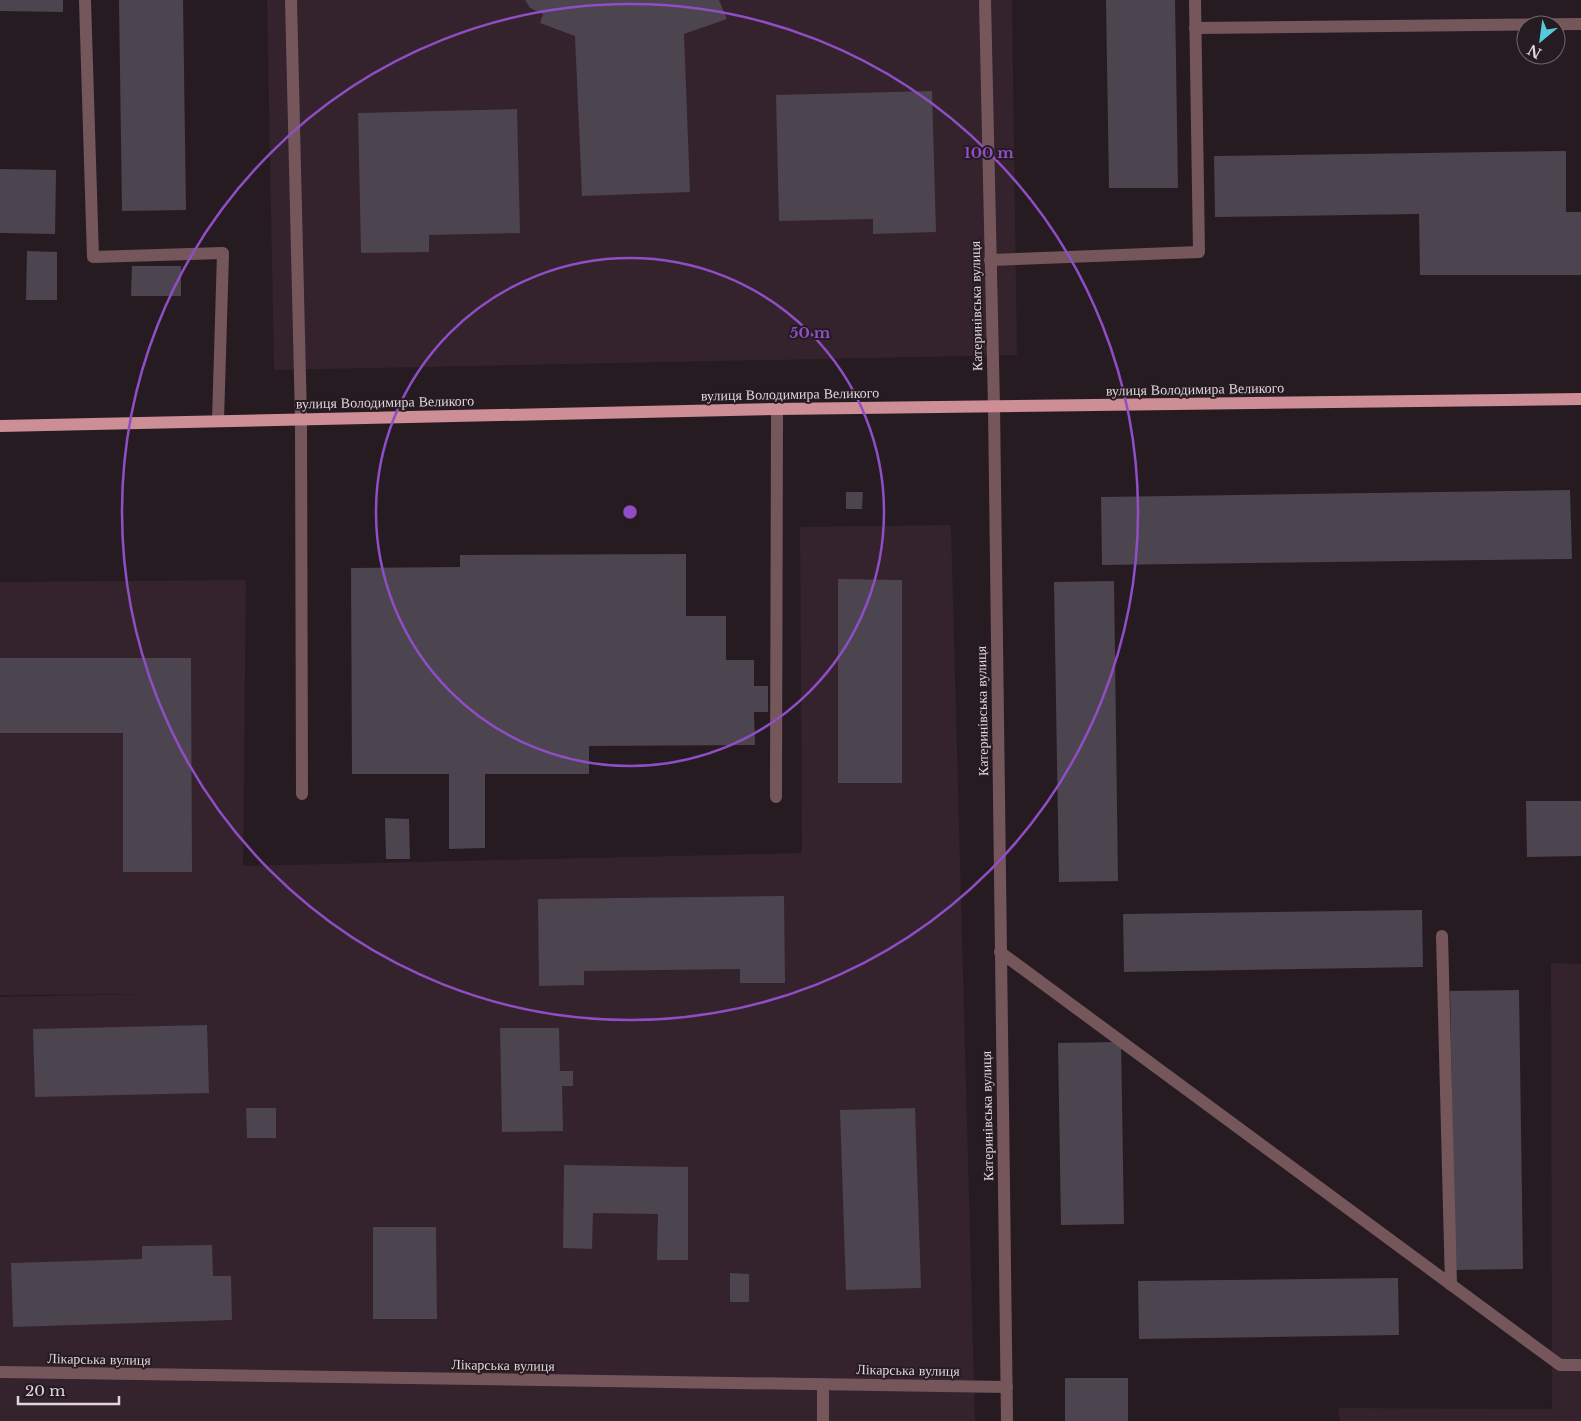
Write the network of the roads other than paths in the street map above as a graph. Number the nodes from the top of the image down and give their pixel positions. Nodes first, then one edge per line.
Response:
1 (85, 0) edge
2 (291, 0) edge
3 (985, 0) edge
4 (1195, 0) edge
5 (1581, 24) edge
6 (1195, 28) junction
7 (990, 260) junction
8 (1581, 399) edge
9 (994, 406) junction
10 (777, 409) junction
11 (301, 419) junction
12 (218, 420) junction
13 (0, 426) edge
14 (302, 794) dead end
15 (776, 797) dead end
16 (1442, 936) dead end
17 (1000, 952) junction
18 (1451, 1285) junction
19 (1581, 1365) edge
20 (0, 1372) edge
21 (823, 1384) junction
22 (1006, 1386) junction
23 (823, 1421) edge
24 (1007, 1421) edge

1 - 12 street
2 - 11 street
3 - 7 street, Катеринівська вулиця
4 - 6 street
5 - 6 street
6 - 7 street
7 - 9 street, Катеринівська вулиця
8 - 9 main road, вулиця Володимира Великого
9 - 10 main road, вулиця Володимира Великого
9 - 17 street, Катеринівська вулиця
10 - 11 main road, вулиця Володимира Великого
10 - 15 street
11 - 12 main road, вулиця Володимира Великого
11 - 14 street
12 - 13 main road, вулиця Володимира Великого
16 - 18 street
17 - 18 street
17 - 22 street, Катеринівська вулиця
18 - 19 street
20 - 21 street, Лікарська вулиця
21 - 22 street, Лікарська вулиця
21 - 23 street
22 - 24 street, Катеринівська вулиця

